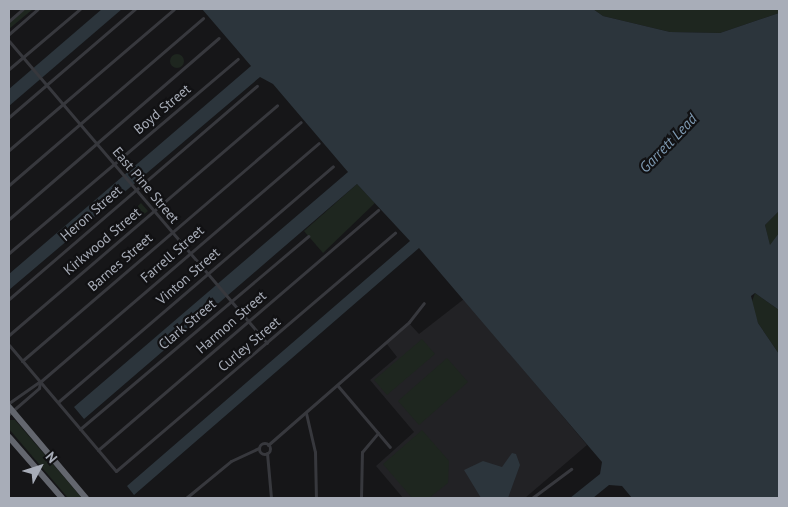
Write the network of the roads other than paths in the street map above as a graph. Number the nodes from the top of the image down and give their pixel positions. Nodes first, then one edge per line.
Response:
1 (23, 9) edge
2 (38, 9) edge
3 (80, 9) edge
4 (135, 9) edge
5 (174, 9) edge
6 (203, 18) dead end
7 (9, 21) edge
8 (9, 34) edge
9 (220, 38) dead end
10 (9, 41) edge
11 (23, 57) junction
12 (238, 59) dead end
13 (9, 69) edge
14 (45, 83) junction
15 (257, 86) dead end
16 (63, 104) junction
17 (277, 105) dead end
18 (9, 117) edge
19 (302, 122) dead end
20 (80, 125) junction
21 (319, 143) dead end
22 (97, 144) junction
23 (9, 150) edge
24 (114, 164) junction
25 (333, 166) dead end
26 (9, 185) edge
27 (135, 188) junction
28 (378, 210) dead end
29 (154, 211) junction
30 (9, 219) edge
31 (172, 232) junction
32 (395, 233) dead end
33 (308, 236) dead end
34 (9, 253) edge
35 (190, 253) junction
36 (208, 274) junction
37 (9, 298) edge
38 (229, 299) junction
39 (424, 303) dead end
40 (249, 322) junction
41 (9, 335) edge
42 (267, 343) junction
43 (9, 345) edge
44 (22, 361) junction
45 (40, 382) junction
46 (338, 386) junction
47 (58, 402) junction
48 (9, 403) edge
49 (10, 410) edge
50 (306, 413) junction
51 (80, 429) junction
52 (378, 433) junction
53 (9, 437) edge
54 (268, 445) junction
55 (390, 447) dead end
56 (259, 448) junction
57 (98, 450) junction
58 (267, 453) junction
59 (571, 469) dead end
60 (62, 498) edge
61 (86, 498) edge
62 (186, 498) edge
63 (271, 498) edge
64 (316, 498) edge
65 (361, 498) edge
66 (532, 498) edge

1 - 7 street
2 - 8 street
3 - 11 street
4 - 14 street
5 - 16 street
6 - 20 street
9 - 22 street
10 - 11 street, East Pine Street
11 - 13 street
11 - 14 street, East Pine Street
12 - 24 street, Boyd Street
14 - 16 street, East Pine Street
14 - 18 street
15 - 27 street, Heron Street
16 - 20 street, East Pine Street
16 - 23 street
17 - 29 street, Kirkwood Street
19 - 31 street, Barnes Street
20 - 22 street, East Pine Street
20 - 26 street
21 - 35 street, Farrell Street
22 - 24 street, East Pine Street
22 - 30 street
24 - 27 street, East Pine Street
24 - 34 street, Boyd Street
25 - 36 street, Vinton Street
27 - 29 street, East Pine Street
27 - 37 street, Heron Street
28 - 40 street, Harmon Street
29 - 31 street, East Pine Street
29 - 41 street, Kirkwood Street
31 - 35 street, East Pine Street
31 - 44 street, Barnes Street
32 - 42 street, Curley Street
33 - 38 street, Clark Street
35 - 36 street, East Pine Street
35 - 45 street, Farrell Street
36 - 38 street, East Pine Street
36 - 47 street, Vinton Street
38 - 40 street, East Pine Street
38 - 51 street, Clark Street
39 - 46 street
40 - 42 street, East Pine Street
40 - 57 street, Harmon Street
42 - 57 street, Curley Street
43 - 44 street
44 - 45 street
45 - 47 street
45 - 48 street
45 - 49 street
46 - 50 street
46 - 52 street
47 - 51 street
49 - 61 highway
50 - 54 street
50 - 64 street
51 - 57 street
52 - 55 street
52 - 65 street
53 - 60 highway
54 - 56 street
54 - 58 street
56 - 58 street
56 - 62 street
58 - 63 street
59 - 66 street

